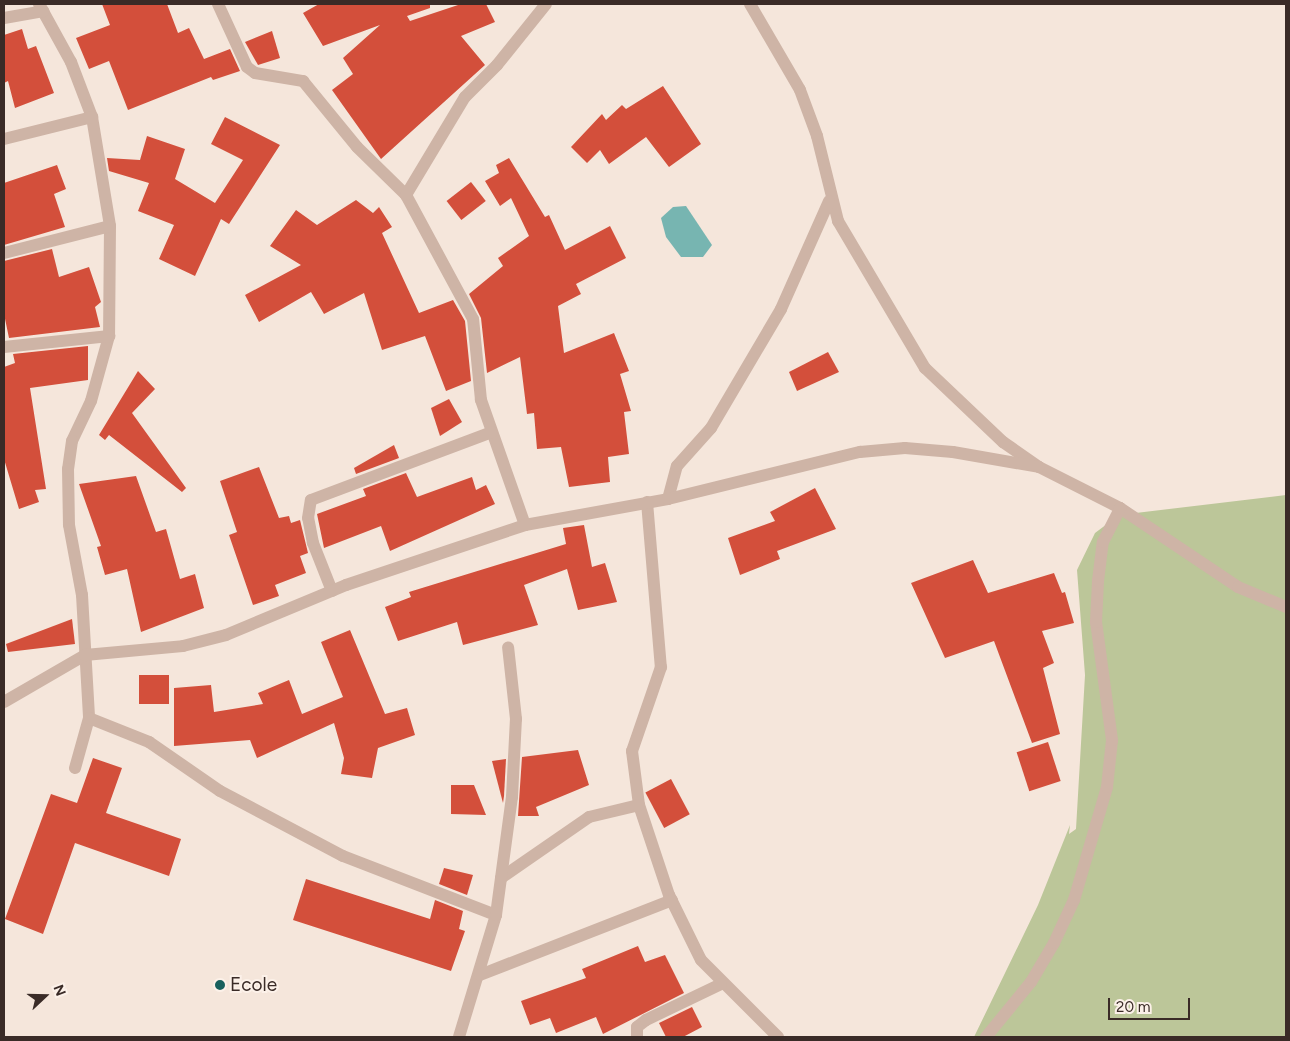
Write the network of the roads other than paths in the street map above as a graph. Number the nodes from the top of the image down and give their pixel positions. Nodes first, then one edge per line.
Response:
1 (218, 4) edge
2 (546, 4) edge
3 (750, 4) edge
4 (41, 7) edge
5 (4, 18) edge
6 (92, 117) junction
7 (4, 139) edge
8 (406, 195) junction
9 (829, 201) junction
10 (110, 226) junction
11 (4, 253) edge
12 (109, 336) junction
13 (4, 348) edge
14 (492, 432) junction
15 (1039, 467) junction
16 (668, 499) junction
17 (647, 502) junction
18 (1120, 508) junction
19 (525, 525) junction
20 (332, 591) junction
21 (1286, 607) edge
22 (508, 647) dead end
23 (85, 655) junction
24 (4, 702) edge
25 (89, 718) junction
26 (76, 768) dead end
27 (640, 805) junction
28 (501, 878) junction
29 (672, 900) junction
30 (496, 916) junction
31 (480, 975) junction
32 (721, 984) junction
33 (460, 1037) edge
34 (637, 1037) edge
35 (778, 1037) edge
36 (986, 1037) edge

1 - 8 street
2 - 8 street
3 - 9 street
4 - 5 street
4 - 6 street
6 - 7 street
6 - 10 street
8 - 14 street
9 - 15 street
9 - 16 street
10 - 11 street
10 - 12 street
12 - 13 street
12 - 23 street
14 - 19 street
14 - 20 street
15 - 16 street
15 - 18 street
16 - 17 street
17 - 19 street
17 - 27 street
18 - 21 street
18 - 36 street
19 - 20 street
20 - 23 street
22 - 28 street
23 - 24 street
23 - 25 street
25 - 26 street
25 - 30 street
27 - 28 street
27 - 29 street
28 - 30 street
29 - 31 street
29 - 32 street
30 - 31 street
31 - 33 street
32 - 34 street
32 - 35 street

